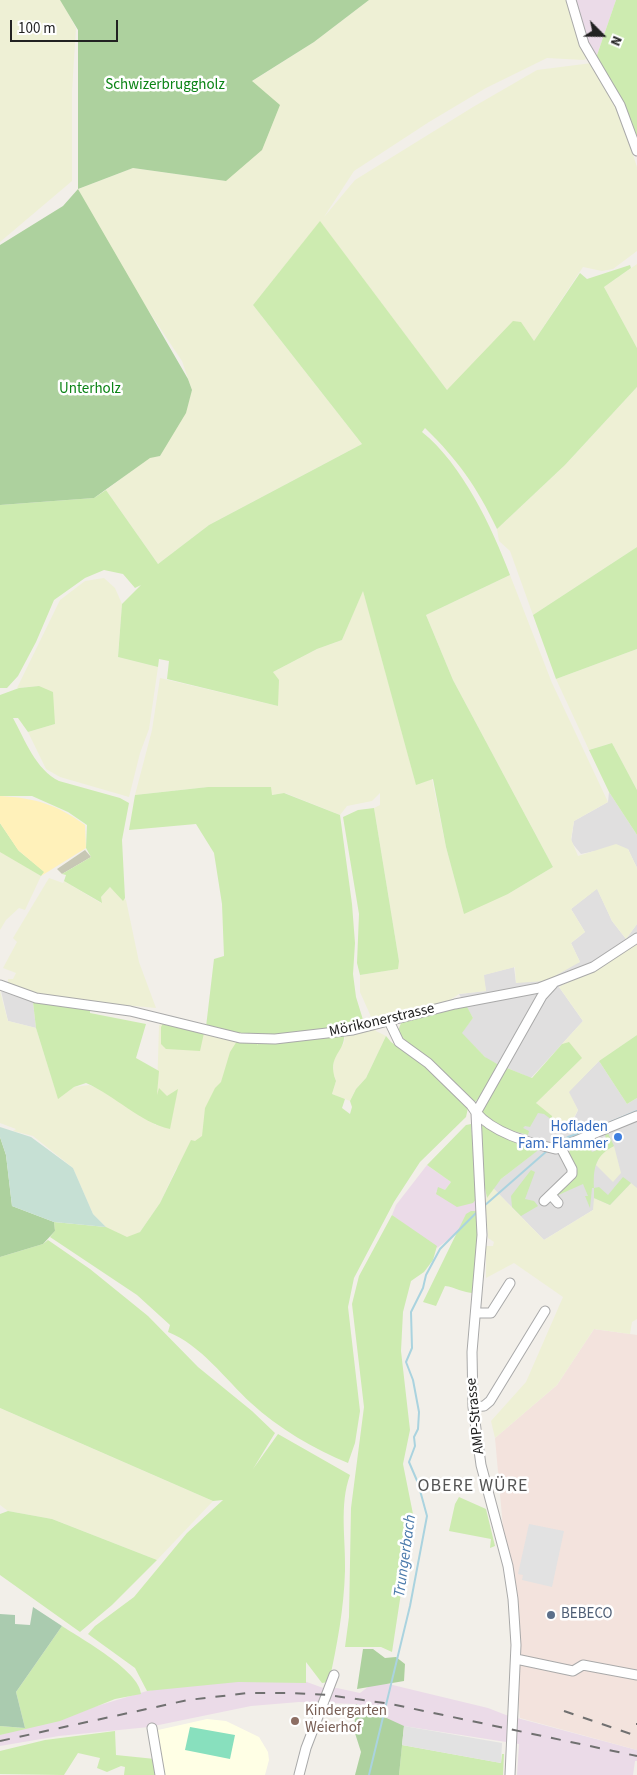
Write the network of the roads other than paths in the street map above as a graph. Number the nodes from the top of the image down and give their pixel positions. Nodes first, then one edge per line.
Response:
1 (571, 0) edge
2 (637, 151) edge
3 (637, 938) edge
4 (553, 984) junction
5 (0, 985) edge
6 (389, 1021) junction
7 (476, 1113) junction
8 (637, 1116) edge
9 (558, 1149) junction
10 (558, 1203) dead end
11 (510, 1284) dead end
12 (545, 1311) dead end
13 (476, 1313) junction
14 (473, 1407) junction
15 (516, 1659) junction
16 (334, 1675) dead end
17 (637, 1675) edge
18 (152, 1728) dead end
19 (160, 1775) edge
20 (299, 1775) edge
21 (510, 1775) edge

1 - 2 street
3 - 4 street, Mörikonerstrasse
4 - 6 street, Mörikonerstrasse
4 - 7 street
5 - 6 street, Mörikonerstrasse
6 - 7 street
7 - 9 street
7 - 13 street, AMP-Strasse
8 - 9 street
9 - 10 street
11 - 13 street
12 - 14 street
13 - 14 street, AMP-Strasse
14 - 15 street, AMP-Strasse
15 - 17 street
15 - 21 street, AMP-Strasse
16 - 20 street
18 - 19 street

